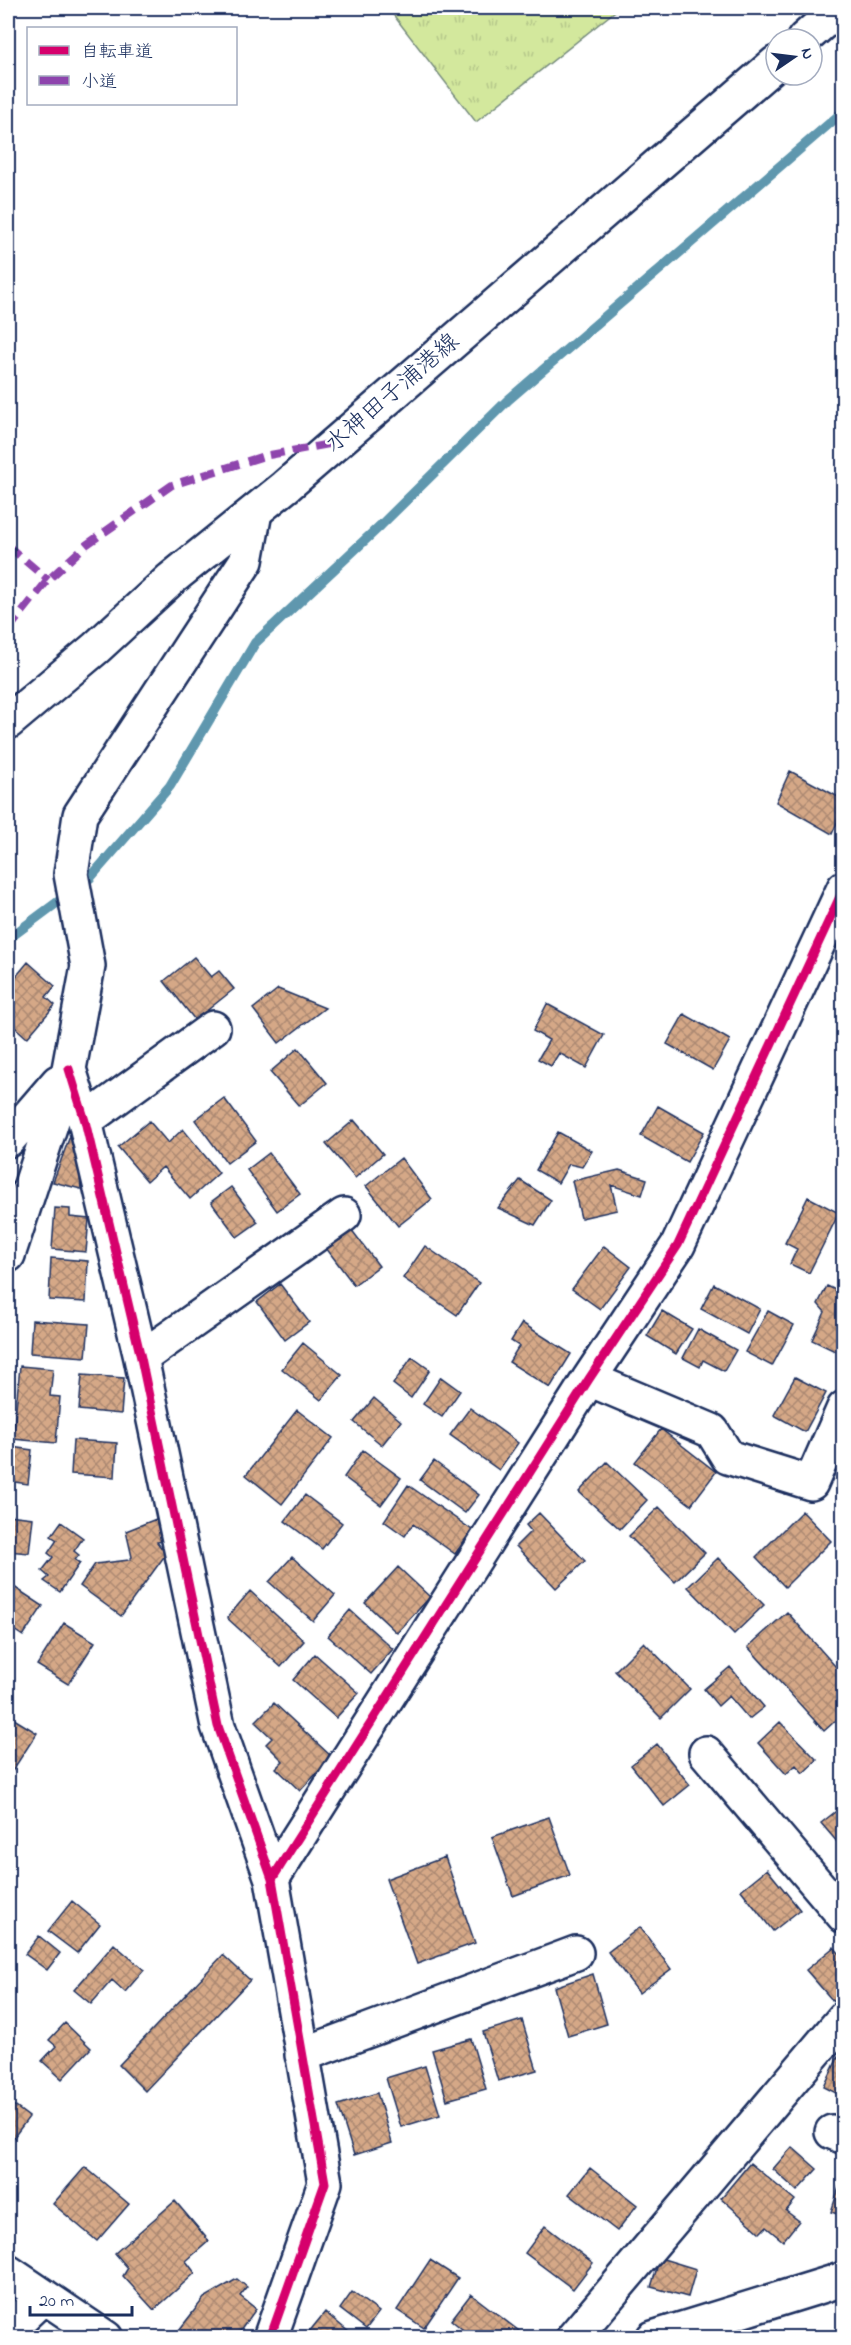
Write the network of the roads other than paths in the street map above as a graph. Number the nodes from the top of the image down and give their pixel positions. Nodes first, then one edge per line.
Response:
1 (839, 8) edge
2 (818, 27) edge
3 (764, 73) edge
4 (255, 512) junction
5 (8, 722) edge
6 (843, 888) edge
7 (213, 1028) dead end
8 (69, 1069) junction
9 (85, 1121) junction
10 (8, 1140) edge
11 (344, 1215) dead end
12 (8, 1255) edge
13 (141, 1358) junction
14 (589, 1379) junction
15 (843, 1408) edge
16 (706, 1753) dead end
17 (272, 1878) junction
18 (843, 1916) edge
19 (576, 1953) dead end
20 (843, 2018) edge
21 (302, 2055) junction
22 (8, 2272) edge
23 (843, 2279) edge
24 (44, 2296) junction
25 (8, 2330) edge
26 (688, 2333) edge
27 (106, 2337) edge
28 (270, 2337) edge
29 (573, 2337) edge
30 (653, 2337) edge

1 - 2 street
3 - 4 street, 水神田子浦港線
4 - 5 street, 水神田子浦港線
4 - 8 street
6 - 14 street
7 - 9 street
8 - 9 street
8 - 10 street
8 - 12 street
9 - 13 street
11 - 13 street
13 - 17 street
14 - 15 street
14 - 17 street
16 - 18 street
17 - 21 street
19 - 21 street
20 - 29 street
21 - 28 street
22 - 24 street
23 - 26 street
24 - 25 street
24 - 27 street
26 - 30 street

